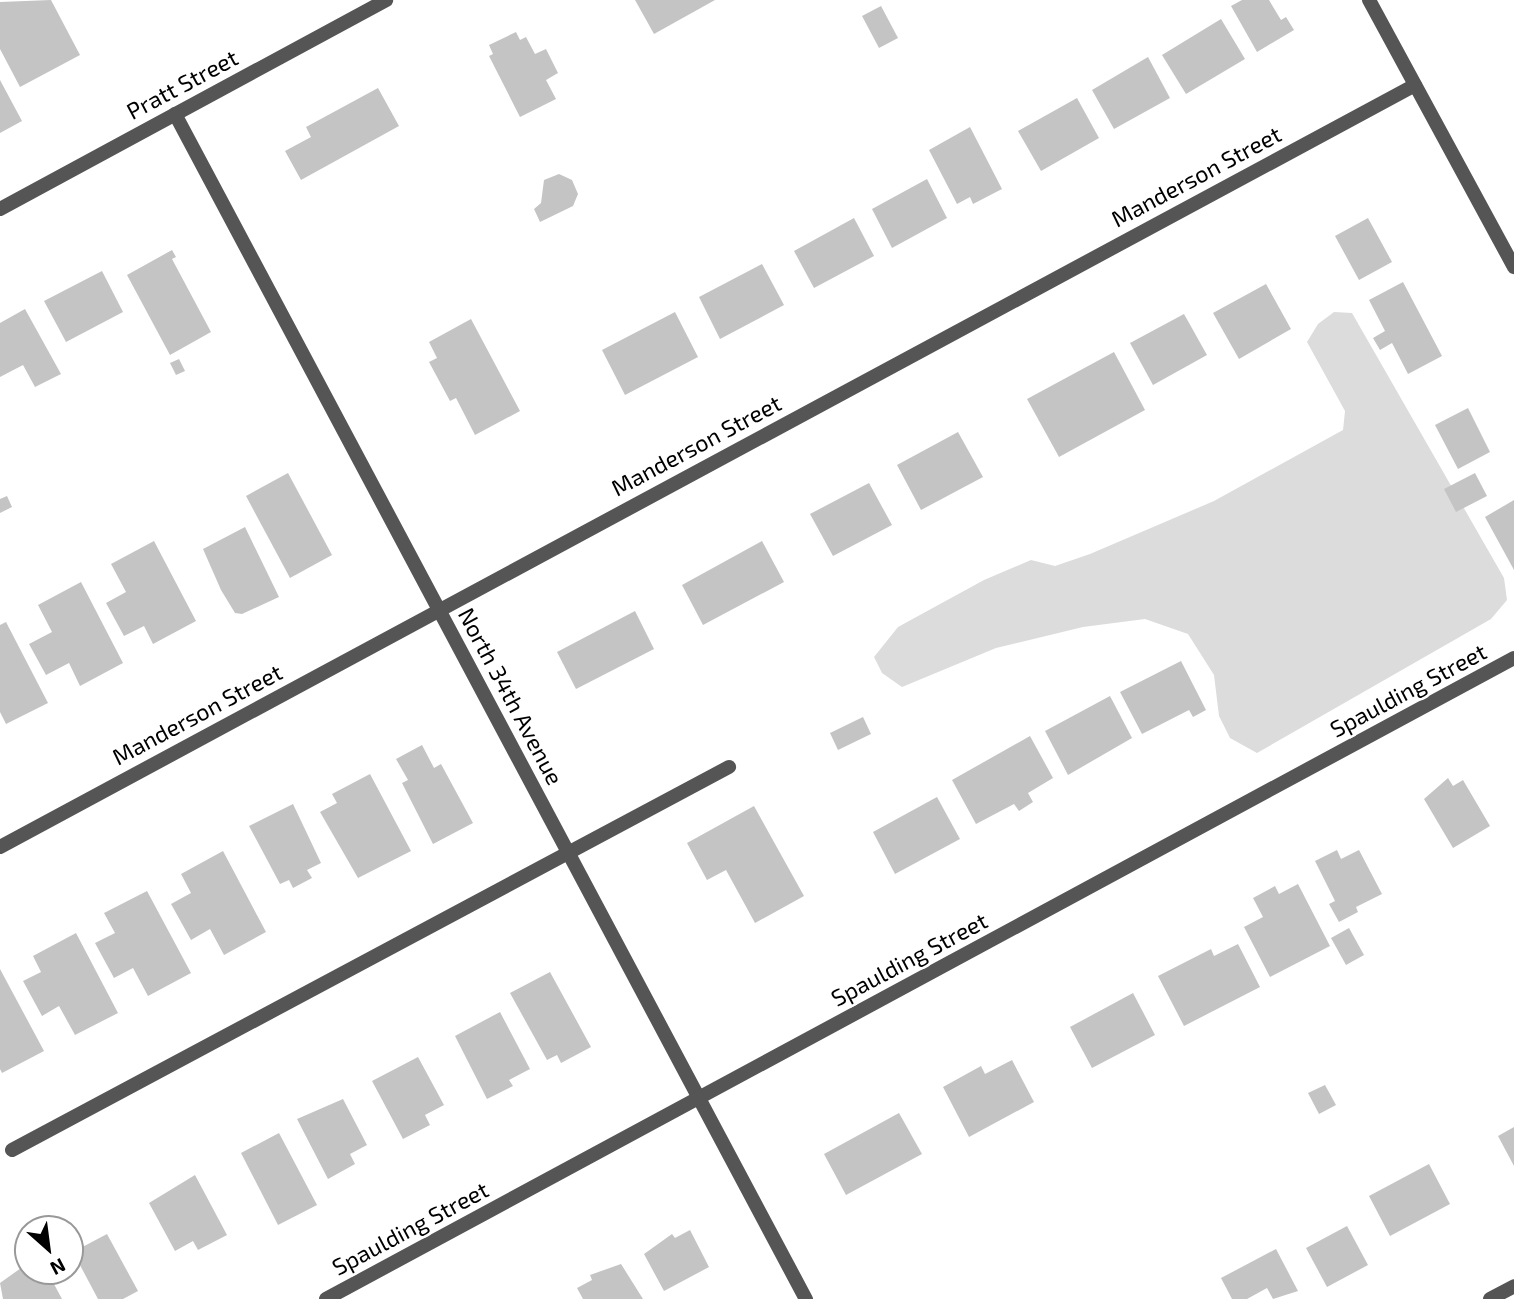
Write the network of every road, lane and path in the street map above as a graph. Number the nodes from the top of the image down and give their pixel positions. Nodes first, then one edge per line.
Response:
1 (386, 0) edge
2 (1369, 0) edge
3 (1415, 85) junction
4 (175, 114) junction
5 (0, 209) edge
6 (1514, 267) edge
7 (439, 609) junction
8 (1514, 658) edge
9 (729, 767) dead end
10 (0, 846) edge
11 (568, 853) junction
12 (699, 1098) junction
13 (12, 1150) dead end
14 (1514, 1286) edge
15 (326, 1299) edge
16 (806, 1299) edge
17 (1490, 1299) edge

1 - 4 street, Pratt Street
2 - 3 street
3 - 6 street
3 - 7 street, Manderson Street
4 - 5 street, Pratt Street
4 - 7 street, North 34th Avenue
7 - 10 street, Manderson Street
7 - 11 street, North 34th Avenue
8 - 12 street, Spaulding Street
9 - 11 street
11 - 12 street, North 34th Avenue
11 - 13 street
12 - 15 street, Spaulding Street
12 - 16 street, North 34th Avenue
14 - 17 street

